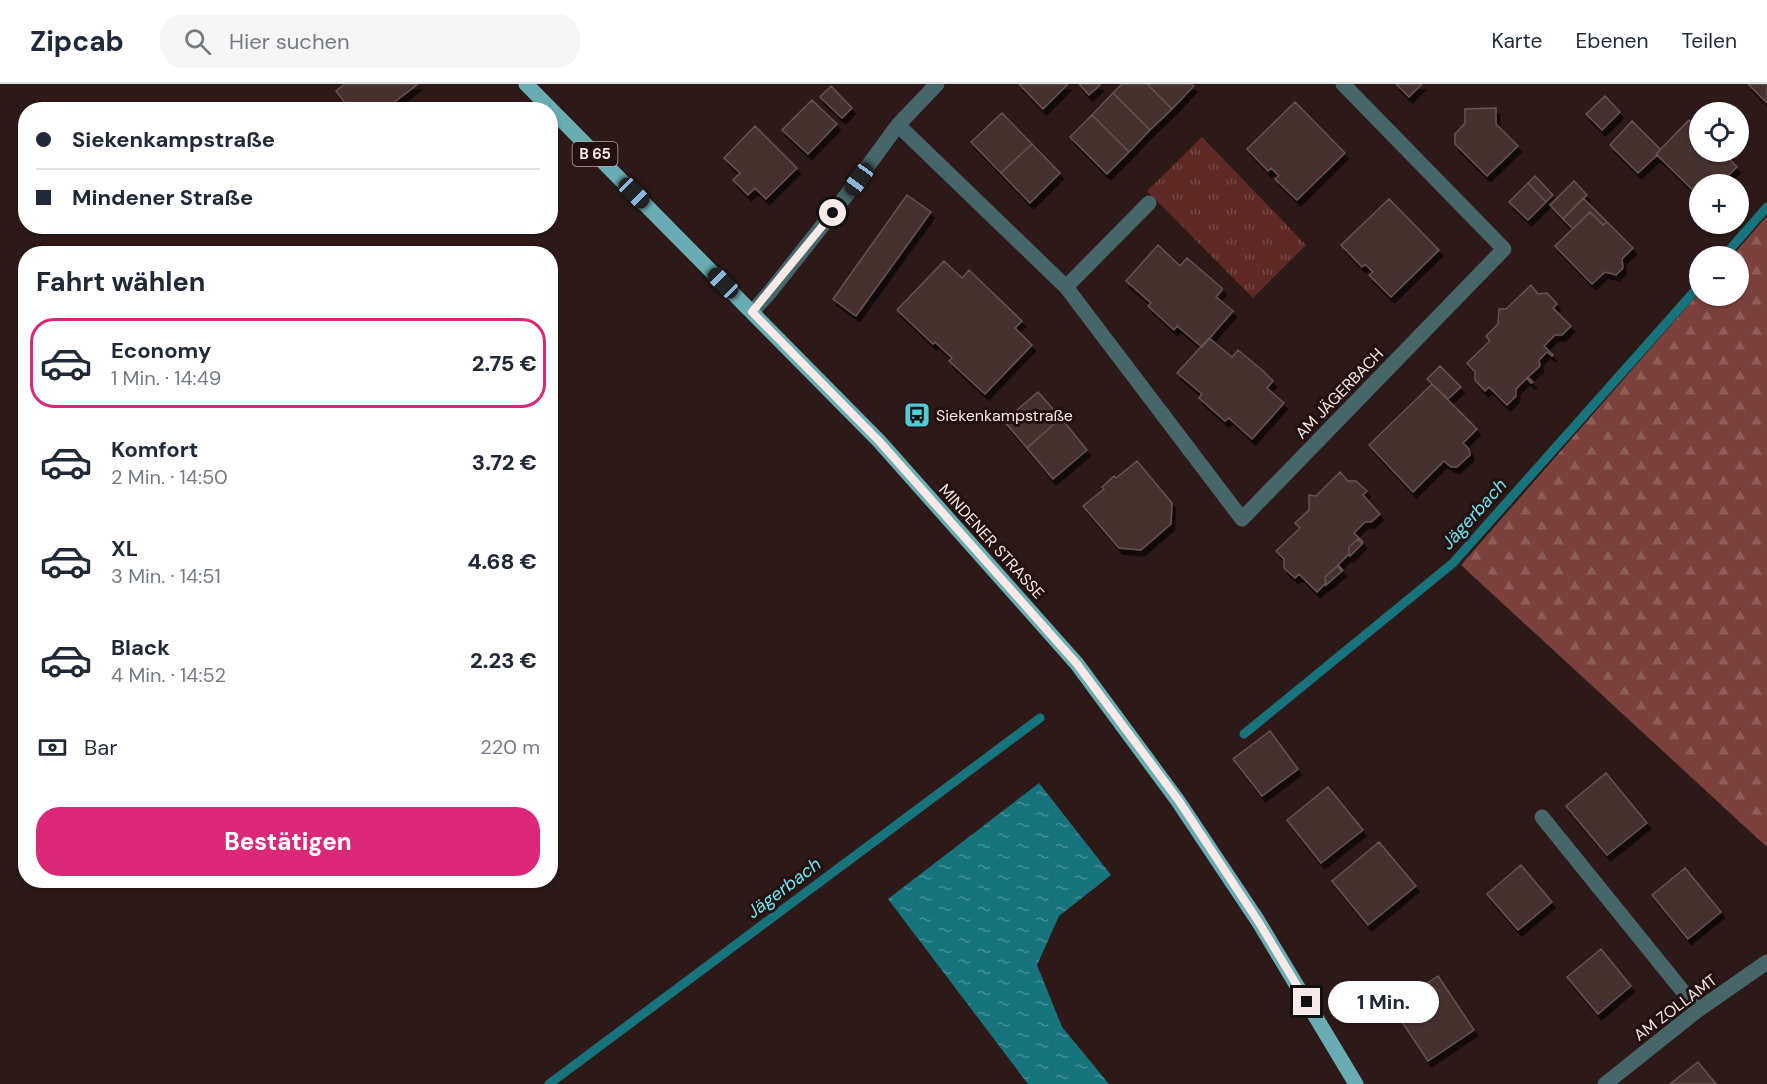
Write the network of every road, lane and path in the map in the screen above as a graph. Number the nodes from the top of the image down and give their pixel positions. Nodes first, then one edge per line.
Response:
1 (526, 84) edge
2 (937, 84) edge
3 (1343, 84) edge
4 (544, 102) edge
5 (558, 116) edge
6 (898, 125) junction
7 (1149, 203) dead end
8 (1066, 286) junction
9 (752, 312) junction
10 (1542, 817) dead end
11 (1767, 962) edge
12 (1698, 1010) junction
13 (1356, 1084) edge
14 (1605, 1084) edge

1 - 4 main road, MINDENER STRASSE / B 65
2 - 6 street
3 - 8 street, AM JÄGERBACH
5 - 9 main road, MINDENER STRASSE / B 65
6 - 8 street, AM JÄGERBACH
6 - 9 street
7 - 8 street
9 - 13 main road, MINDENER STRASSE / B 65
10 - 12 street
11 - 12 street, AM ZOLLAMT
12 - 14 street, AM ZOLLAMT

